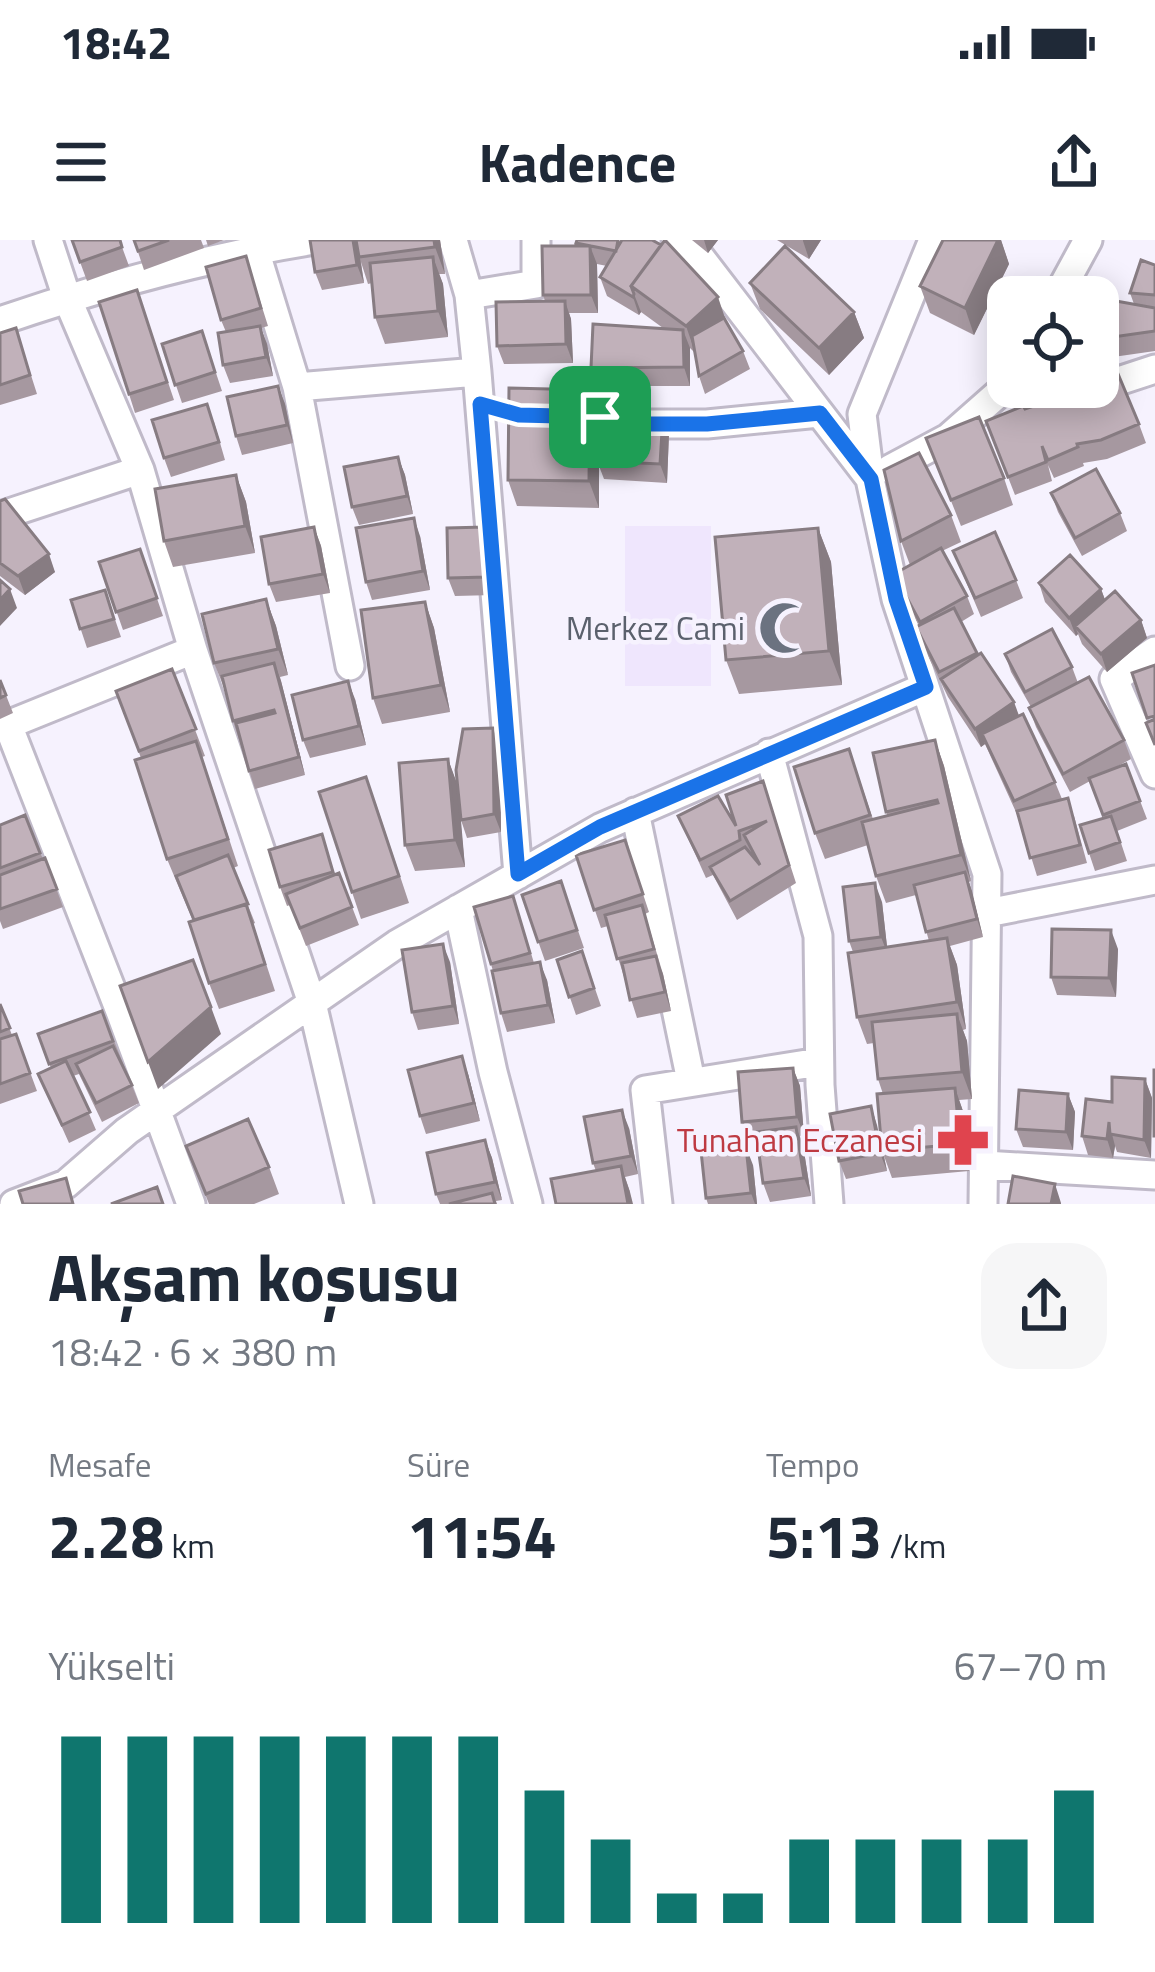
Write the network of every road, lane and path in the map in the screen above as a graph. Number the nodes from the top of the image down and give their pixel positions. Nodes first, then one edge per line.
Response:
1 (48, 240) edge
2 (314, 240) edge
3 (453, 240) edge
4 (536, 240) edge
5 (676, 240) edge
6 (933, 240) edge
7 (1088, 240) edge
8 (255, 250) junction
9 (1068, 276) edge
10 (469, 295) junction
11 (68, 298) junction
12 (0, 321) edge
13 (1155, 369) edge
14 (477, 372) junction
15 (1119, 381) edge
16 (297, 387) junction
17 (987, 404) edge
18 (820, 413) junction
19 (600, 417) edge
20 (1010, 417) edge
21 (948, 438) junction
22 (140, 470) junction
23 (871, 479) junction
24 (0, 516) edge
25 (193, 650) junction
26 (1155, 651) edge
27 (350, 666) dead end
28 (926, 687) junction
29 (4, 726) edge
30 (769, 754) junction
31 (1155, 774) edge
32 (635, 812) junction
33 (518, 874) junction
34 (1155, 880) edge
35 (458, 909) junction
36 (987, 913) junction
37 (312, 1003) junction
38 (819, 1062) junction
39 (691, 1082) junction
40 (157, 1111) junction
41 (984, 1165) junction
42 (1155, 1175) edge
43 (14, 1204) edge
44 (191, 1204) edge
45 (359, 1204) edge
46 (529, 1204) edge
47 (658, 1204) edge
48 (829, 1204) edge
49 (983, 1204) edge

1 - 11 street
2 - 8 street
3 - 10 street
4 - 10 street
5 - 18 street
6 - 23 street
7 - 9 street
8 - 11 street
8 - 16 street
10 - 14 street
11 - 12 street
11 - 22 street
13 - 15 street
14 - 16 street
14 - 33 street
16 - 27 street
17 - 21 street
18 - 19 street
18 - 23 street
20 - 21 street
21 - 23 street
22 - 24 street
22 - 25 street
23 - 28 street
25 - 29 street
25 - 37 street
26 - 31 street
28 - 30 street
28 - 36 street
29 - 40 street
30 - 32 street
30 - 38 street
32 - 33 street
32 - 39 street
33 - 35 street
34 - 36 street
35 - 37 street
35 - 46 street
36 - 41 street
37 - 40 street
37 - 45 street
38 - 39 street
38 - 48 street
39 - 47 street
40 - 43 street
40 - 44 street
41 - 42 street
41 - 49 street

